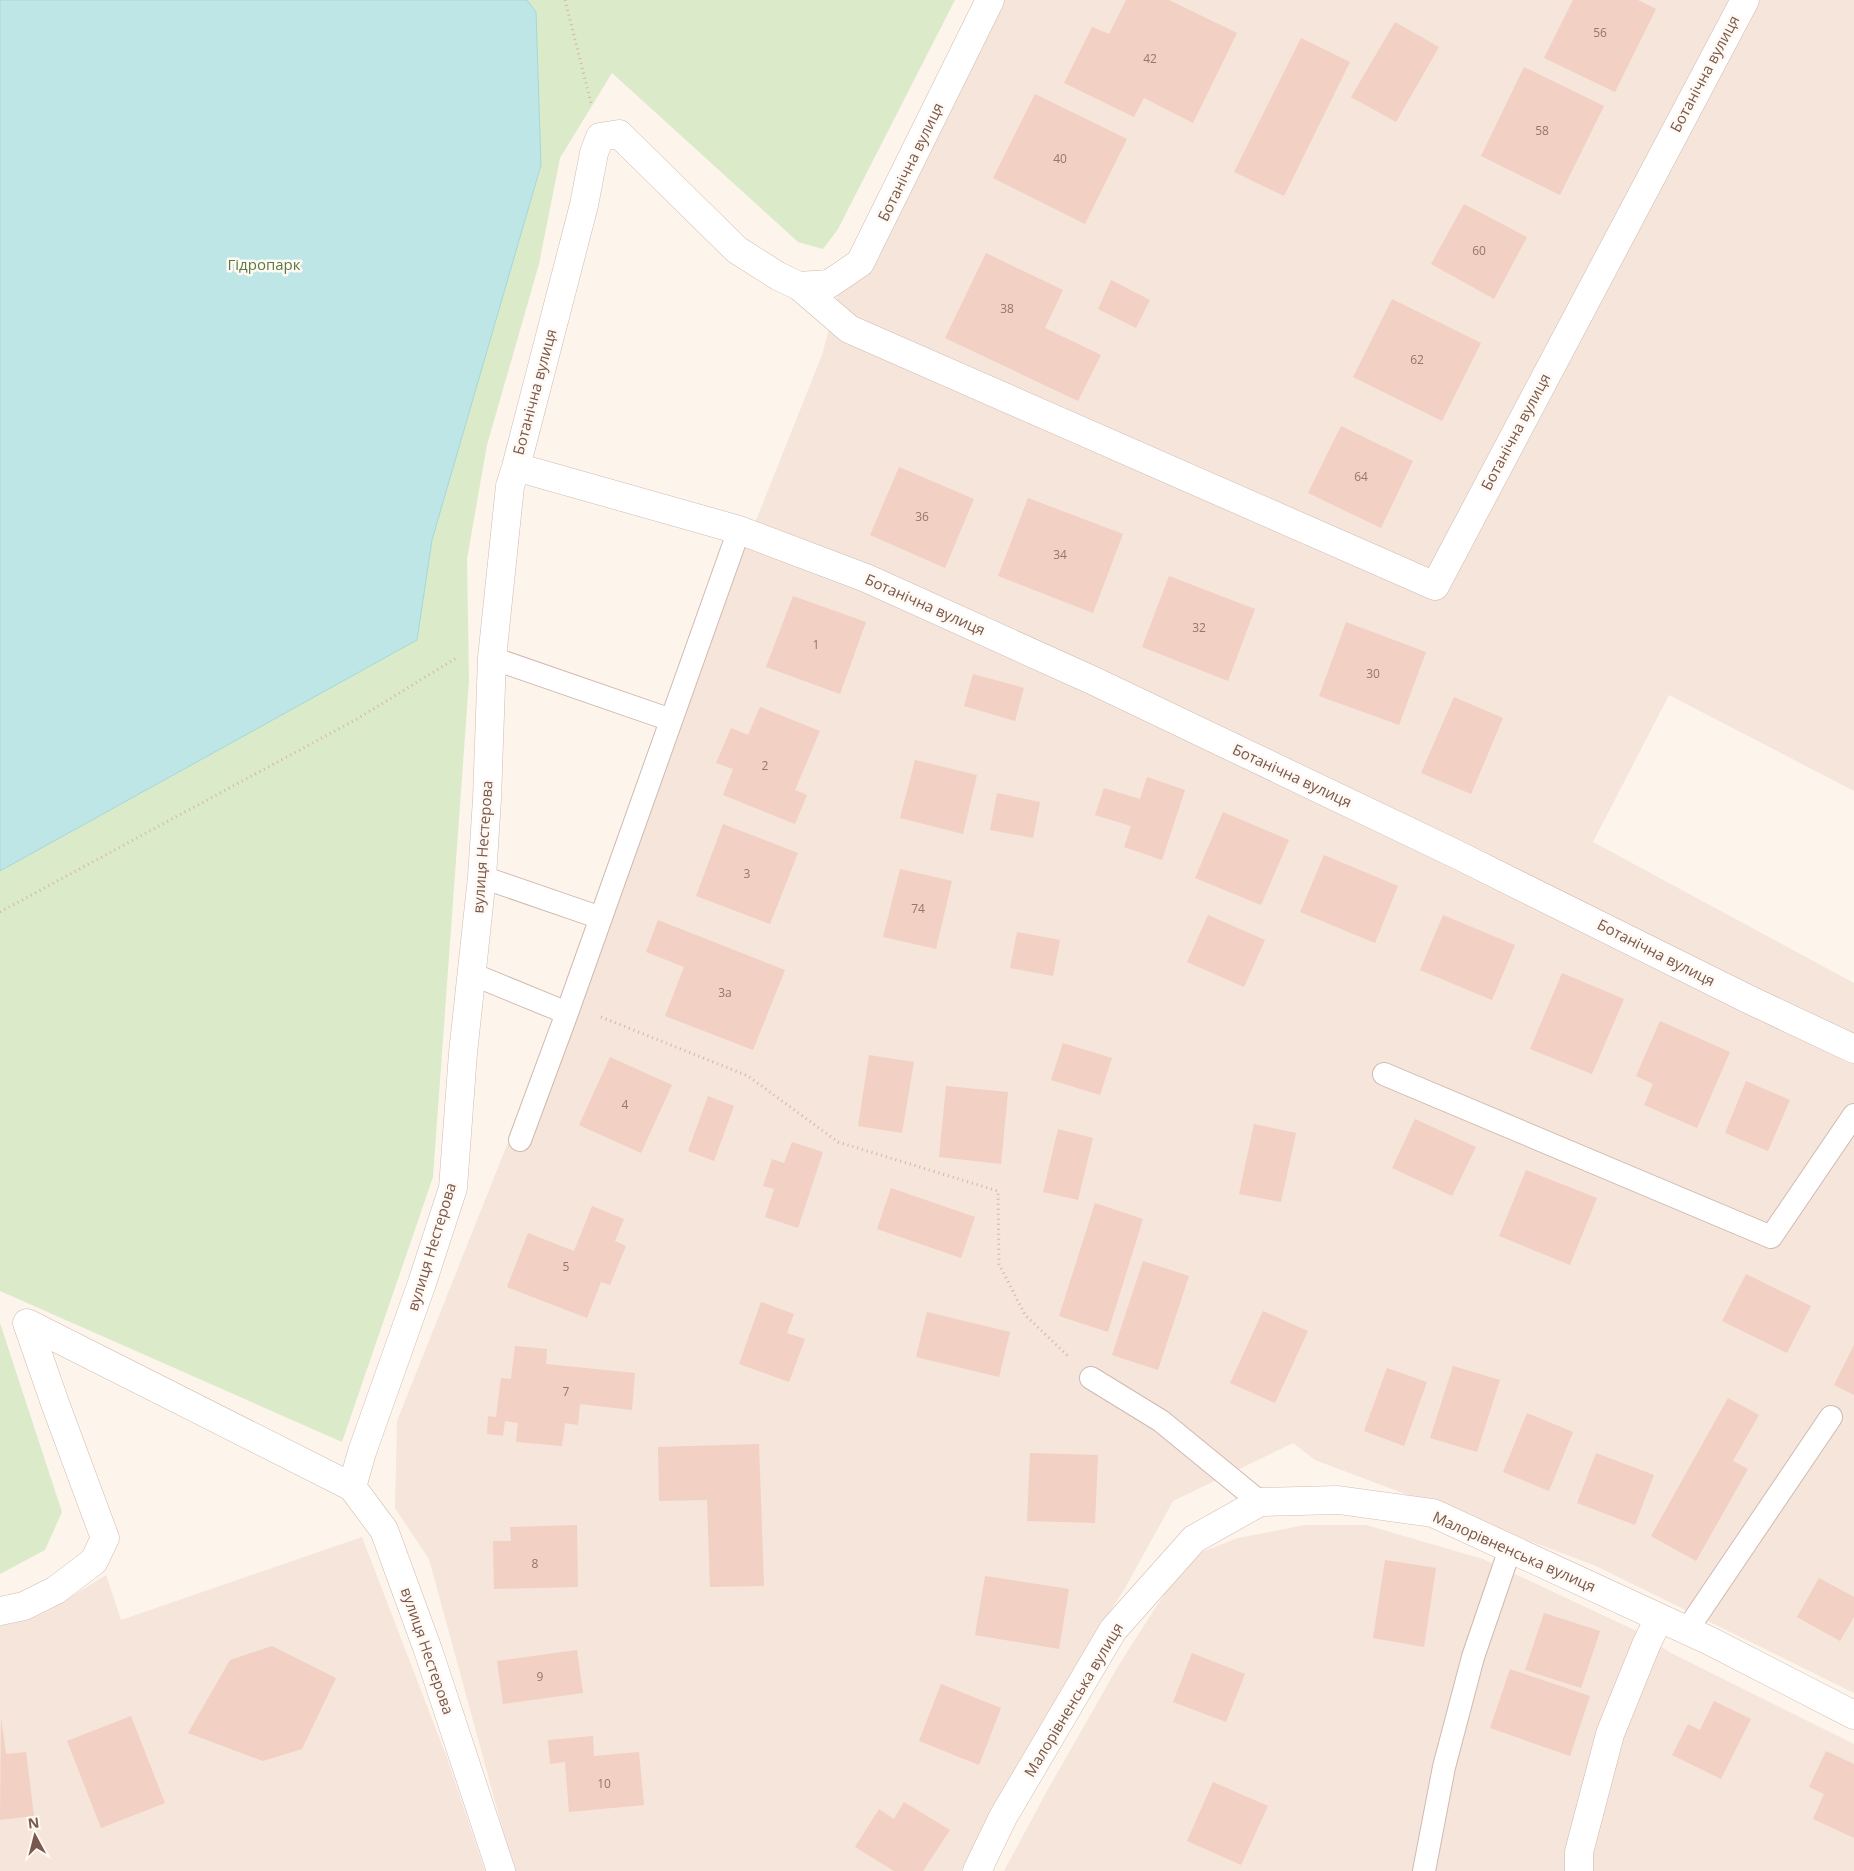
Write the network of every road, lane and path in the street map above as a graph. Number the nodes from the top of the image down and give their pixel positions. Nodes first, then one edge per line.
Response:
1 (565, 0) edge
2 (990, 0) edge
3 (1745, 0) edge
4 (600, 138) junction
5 (799, 286) junction
6 (516, 467) junction
7 (739, 530) junction
8 (494, 646) junction
9 (671, 720) junction
10 (482, 877) junction
11 (0, 912) edge
12 (601, 918) junction
13 (472, 974) junction
14 (569, 1008) junction
15 (1854, 1049) edge
16 (1384, 1074) dead end
17 (1854, 1115) edge
18 (520, 1140) dead end
19 (1091, 1378) joint
20 (1832, 1417) dead end
21 (352, 1487) junction
22 (1260, 1502) junction
23 (1510, 1549) junction
24 (0, 1611) edge
25 (1659, 1618) junction
26 (1687, 1630) junction
27 (1854, 1715) edge
28 (501, 1871) edge
29 (976, 1871) edge
30 (1424, 1871) edge
31 (1579, 1871) edge

1 - 4 path
2 - 5 street, Ботанічна вулиця
3 - 5 street, Ботанічна вулиця
4 - 5 street, Ботанічна вулиця
4 - 6 street, Ботанічна вулиця
6 - 7 street, Ботанічна вулиця
6 - 8 street, вулиця Нестерова
7 - 9 lane
7 - 15 street, Ботанічна вулиця
8 - 9 lane
8 - 10 street, вулиця Нестерова
8 - 11 path
9 - 12 lane
10 - 12 lane
10 - 13 street, вулиця Нестерова
12 - 14 lane
13 - 14 lane
13 - 21 street, вулиця Нестерова
14 - 18 lane
14 - 19 path
16 - 17 lane
19 - 22 lane
20 - 26 lane
21 - 24 street
21 - 28 street, вулиця Нестерова
22 - 23 street, Малорівненська вулиця
22 - 29 street, Малорівненська вулиця
23 - 25 street, Малорівненська вулиця
23 - 30 lane
25 - 26 street, Малорівненська вулиця
25 - 31 street
26 - 27 street, Малорівненська вулиця

